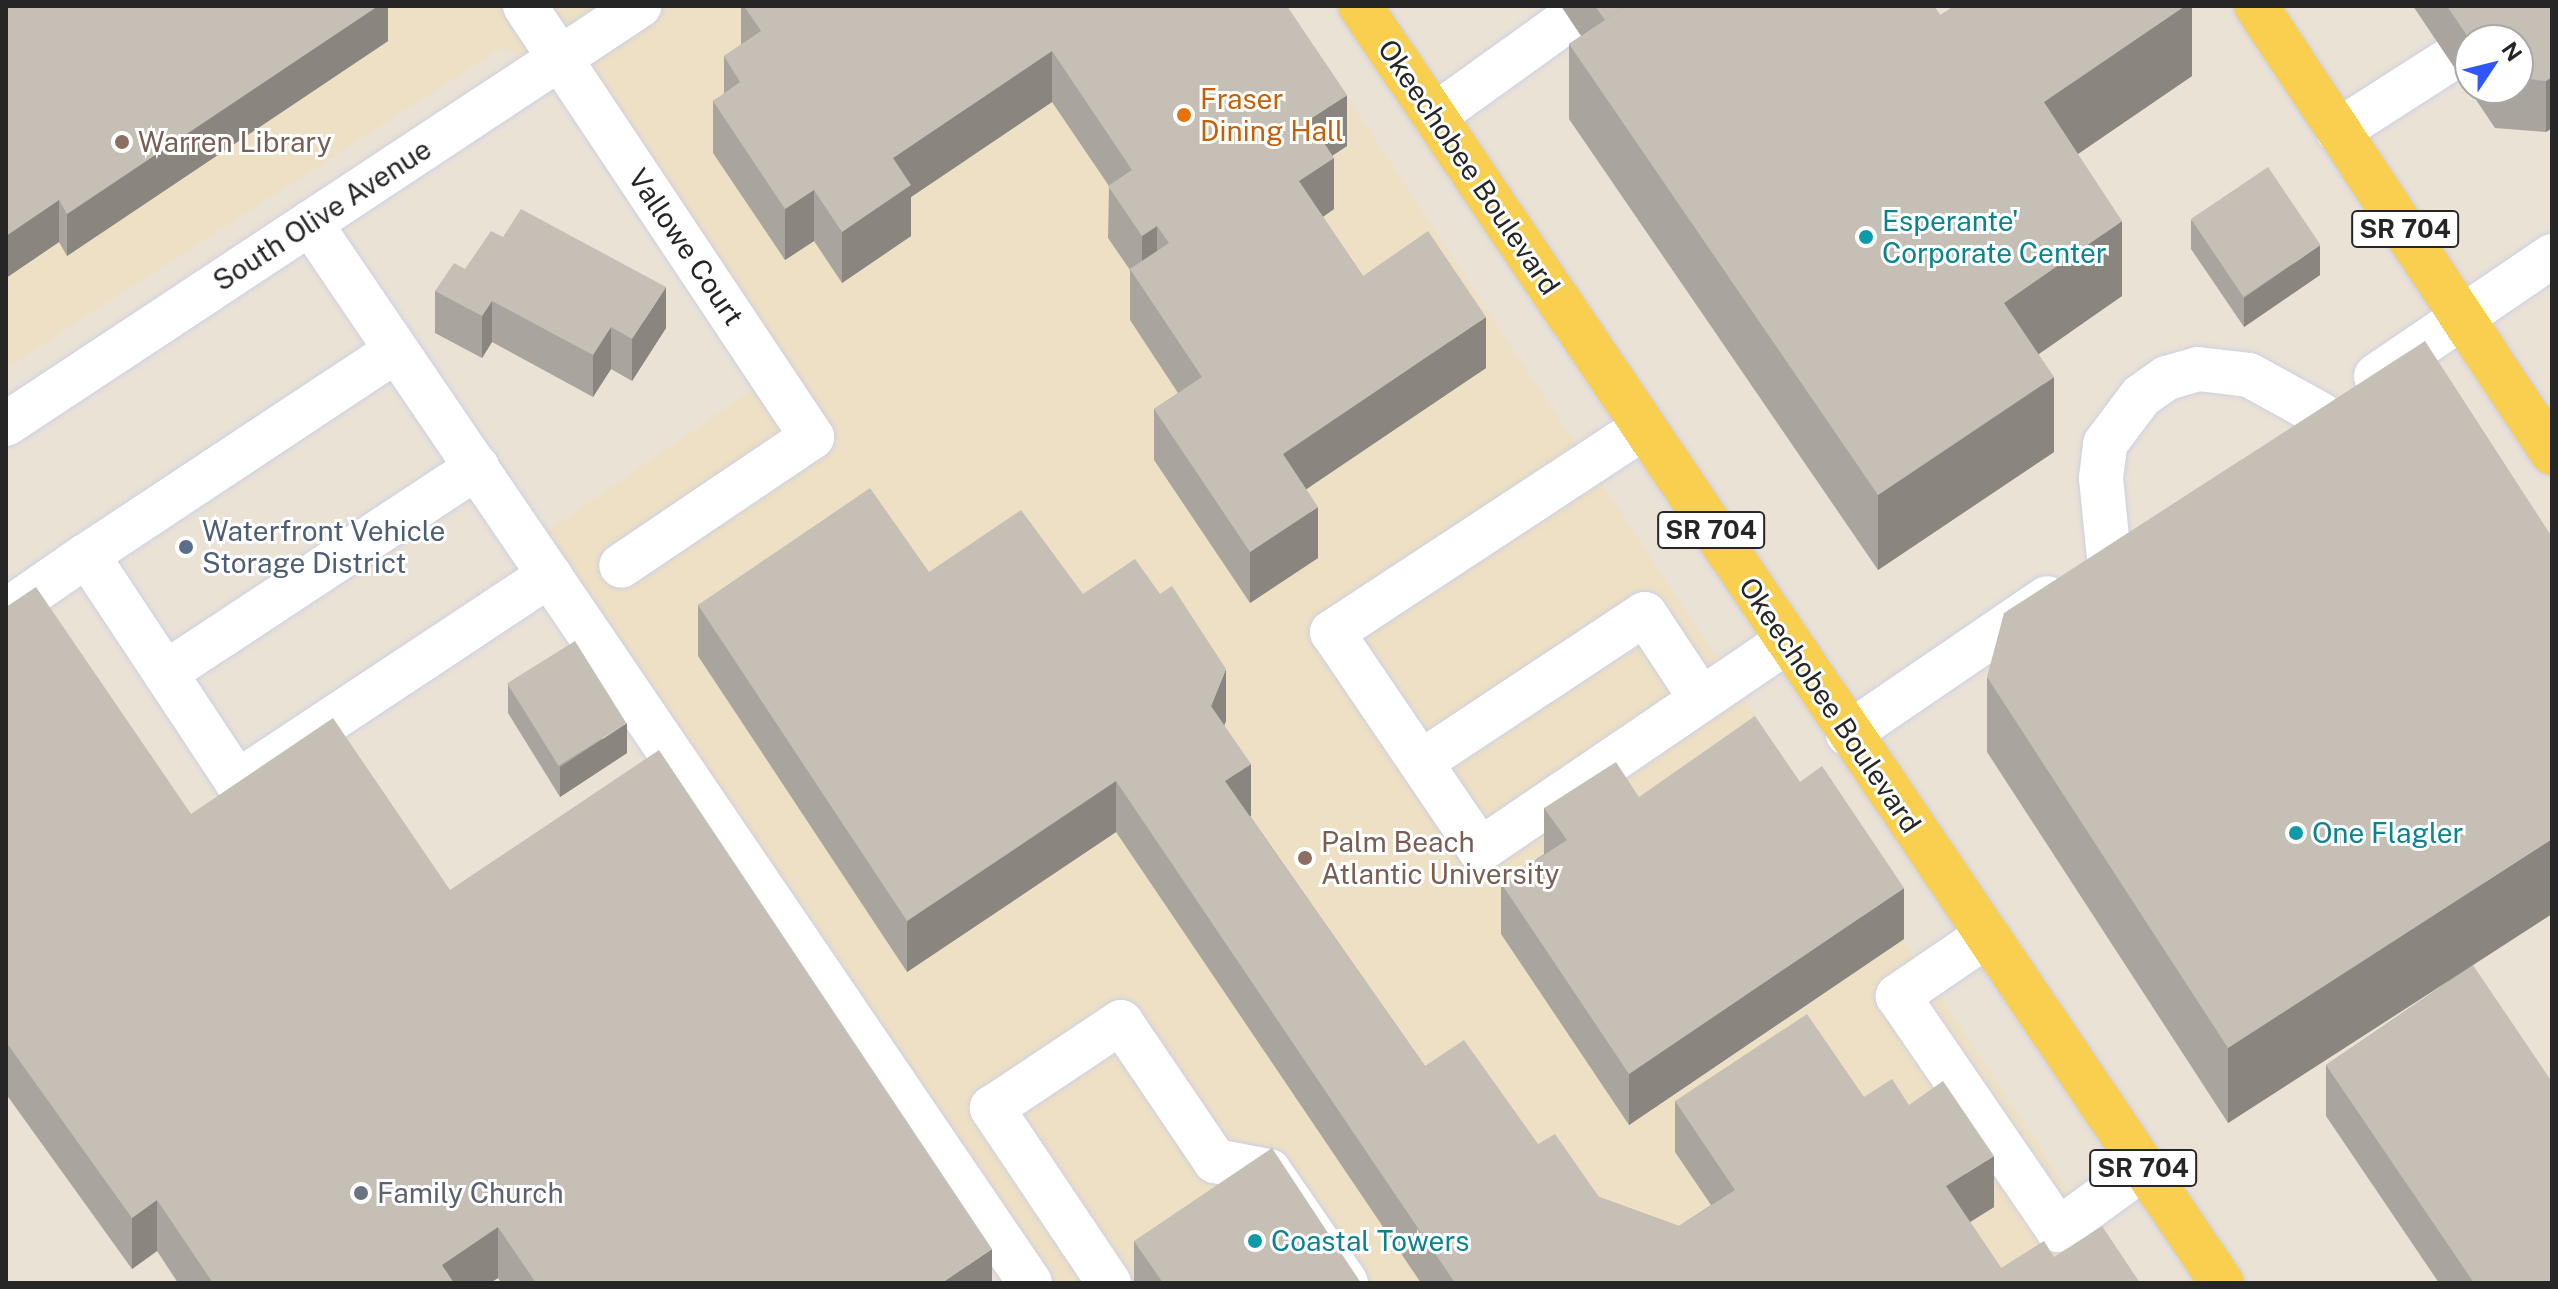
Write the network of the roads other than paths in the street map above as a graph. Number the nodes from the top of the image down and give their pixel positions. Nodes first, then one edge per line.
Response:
1 (525, 6) edge
2 (639, 6) edge
3 (1360, 6) edge
4 (2256, 6) edge
5 (1569, 19) dead end
6 (559, 58) junction
7 (2449, 60) edge
8 (1434, 116) junction
9 (2338, 131) junction
10 (310, 223) junction
11 (2552, 256) edge
12 (2464, 316) junction
13 (394, 352) junction
14 (2320, 414) junction
15 (6, 424) edge
16 (1643, 428) junction
17 (2283, 439) edge
18 (2552, 453) edge
19 (477, 467) junction
20 (2147, 531) edge
21 (87, 555) junction
22 (2109, 557) junction
23 (621, 566) dead end
24 (550, 575) junction
25 (6, 611) edge
26 (1786, 642) junction
27 (165, 673) junction
28 (1701, 699) junction
29 (1848, 734) junction
30 (1421, 762) junction
31 (1986, 936) junction
32 (2143, 1168) junction
33 (1030, 1283) edge
34 (1109, 1283) edge
35 (1346, 1283) edge
36 (2222, 1283) edge

1 - 6 street, Vallowe Court
2 - 6 street, South Olive Avenue
3 - 8 main road, Okeechobee Boulevard / SR 704
4 - 9 main road, SR 704
5 - 8 street
6 - 10 street, South Olive Avenue
6 - 23 street, Vallowe Court
7 - 9 street
8 - 16 main road, Okeechobee Boulevard / SR 704
9 - 12 main road, SR 704
10 - 13 street
10 - 15 street, South Olive Avenue
11 - 12 street
12 - 14 street
12 - 18 main road, SR 704
13 - 19 street
13 - 21 street
14 - 17 street
14 - 22 street
16 - 26 main road, Okeechobee Boulevard / SR 704
16 - 30 street
19 - 24 street
19 - 27 street
20 - 22 street
21 - 25 street
21 - 27 street
22 - 29 street
24 - 27 street
24 - 33 street
26 - 28 street
26 - 29 main road, Okeechobee Boulevard / SR 704
28 - 30 street
28 - 30 street
29 - 31 main road, Okeechobee Boulevard / SR 704
31 - 32 main road, Okeechobee Boulevard / SR 704
31 - 32 street
32 - 36 main road, Okeechobee Boulevard / SR 704
34 - 35 street

